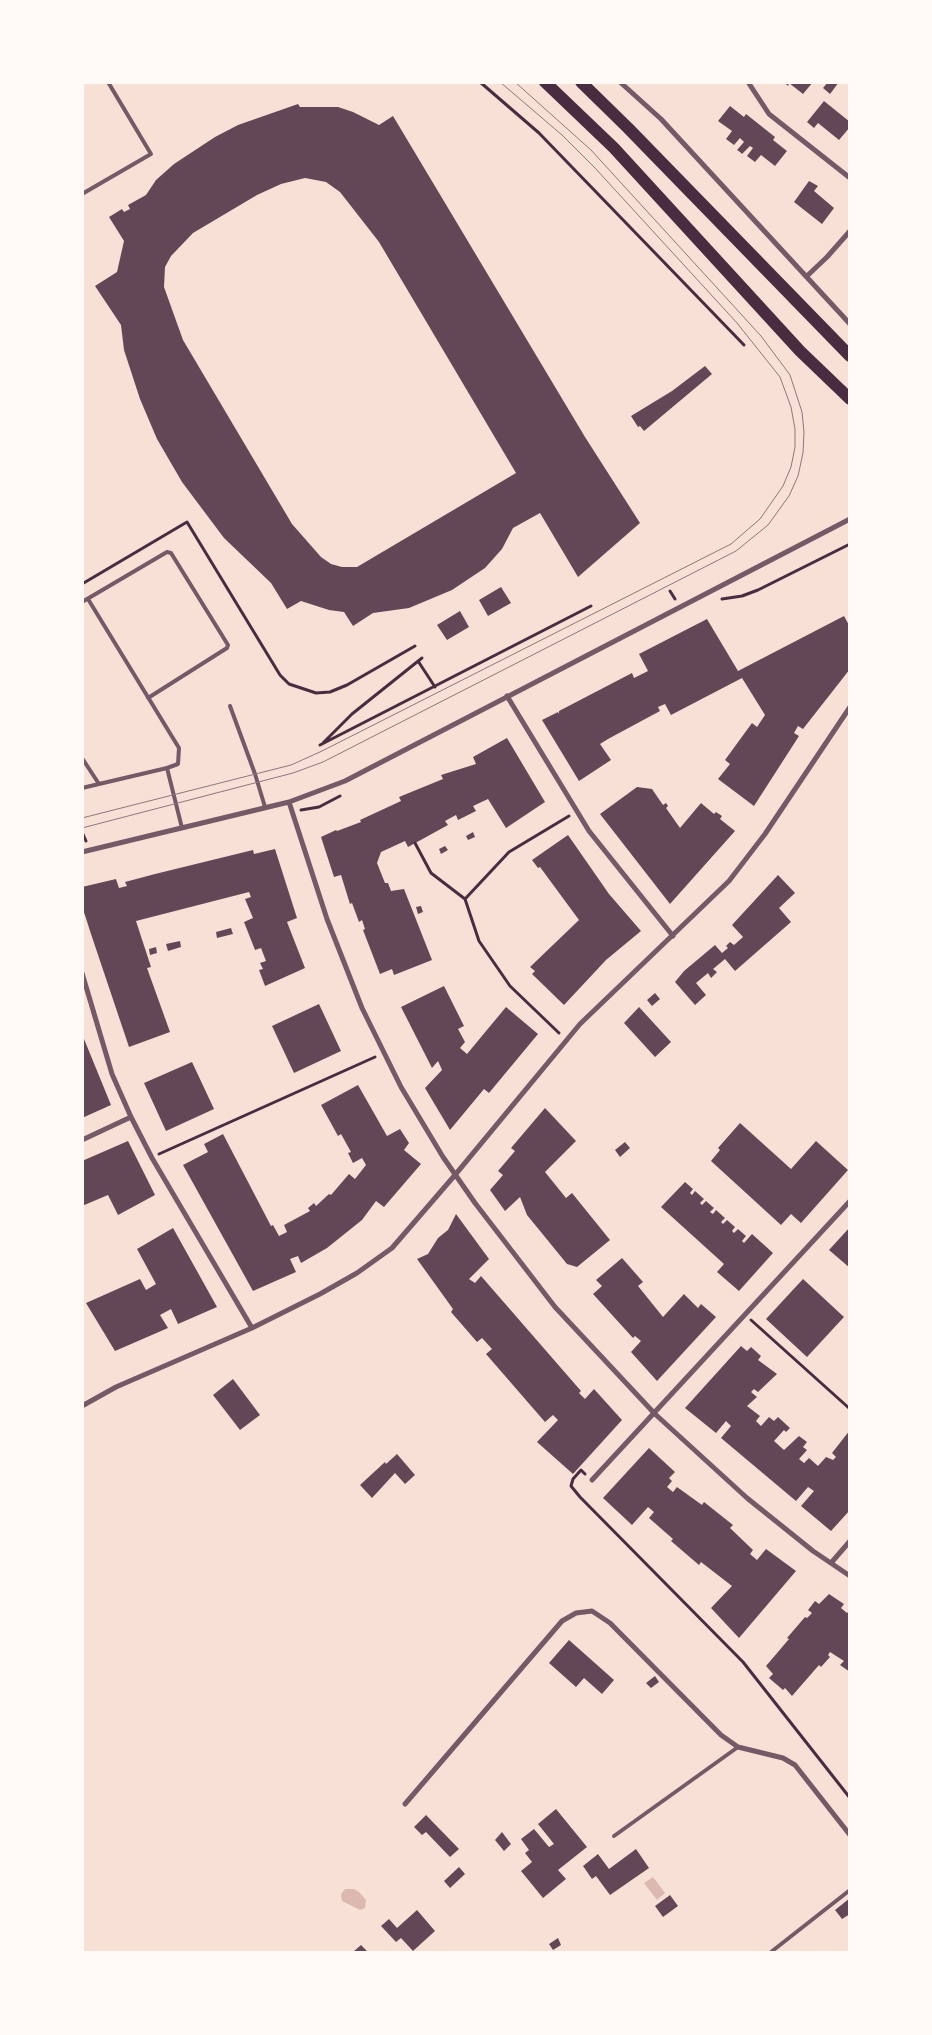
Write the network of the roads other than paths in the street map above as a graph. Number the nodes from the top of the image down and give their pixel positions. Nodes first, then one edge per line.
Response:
1 (108, 82) edge
2 (545, 82) edge
3 (581, 82) edge
4 (620, 82) edge
5 (748, 82) edge
6 (850, 178) edge
7 (82, 194) edge
8 (850, 230) edge
9 (807, 276) junction
10 (850, 324) edge
11 (850, 356) edge
12 (850, 399) edge
13 (850, 519) edge
14 (88, 599) junction
15 (82, 602) edge
16 (507, 696) junction
17 (148, 698) junction
18 (230, 706) dead end
19 (850, 707) edge
20 (82, 758) edge
21 (168, 768) junction
22 (98, 784) junction
23 (82, 788) edge
24 (289, 802) junction
25 (265, 807) junction
26 (182, 828) junction
27 (82, 852) edge
28 (673, 936) junction
29 (82, 973) edge
30 (131, 1116) junction
31 (82, 1140) edge
32 (455, 1175) junction
33 (850, 1201) edge
34 (252, 1328) junction
35 (82, 1406) edge
36 (655, 1414) junction
37 (592, 1480) road end
38 (850, 1541) edge
39 (831, 1563) junction
40 (850, 1576) edge
41 (738, 1747) junction
42 (405, 1804) dead end
43 (850, 1835) edge
44 (614, 1836) dead end
45 (850, 1890) edge
46 (771, 1952) edge

1 - 7 lane
2 - 12 main road
3 - 11 main road
4 - 9 street
5 - 6 street
8 - 9 street
9 - 10 street
13 - 16 street
14 - 15 lane
14 - 17 lane
14 - 17 lane
16 - 24 street
16 - 28 street
17 - 21 lane
18 - 25 lane
19 - 28 street
20 - 22 lane
21 - 22 lane
21 - 26 lane
22 - 23 lane
24 - 25 street
24 - 32 street
25 - 26 street
26 - 27 street
28 - 32 street
29 - 30 street
30 - 31 street
30 - 34 street
32 - 34 street
32 - 36 street
33 - 36 street
34 - 35 street
36 - 37 street
36 - 39 street
38 - 39 street
39 - 40 street
41 - 42 street
41 - 43 street
41 - 44 lane
45 - 46 lane

